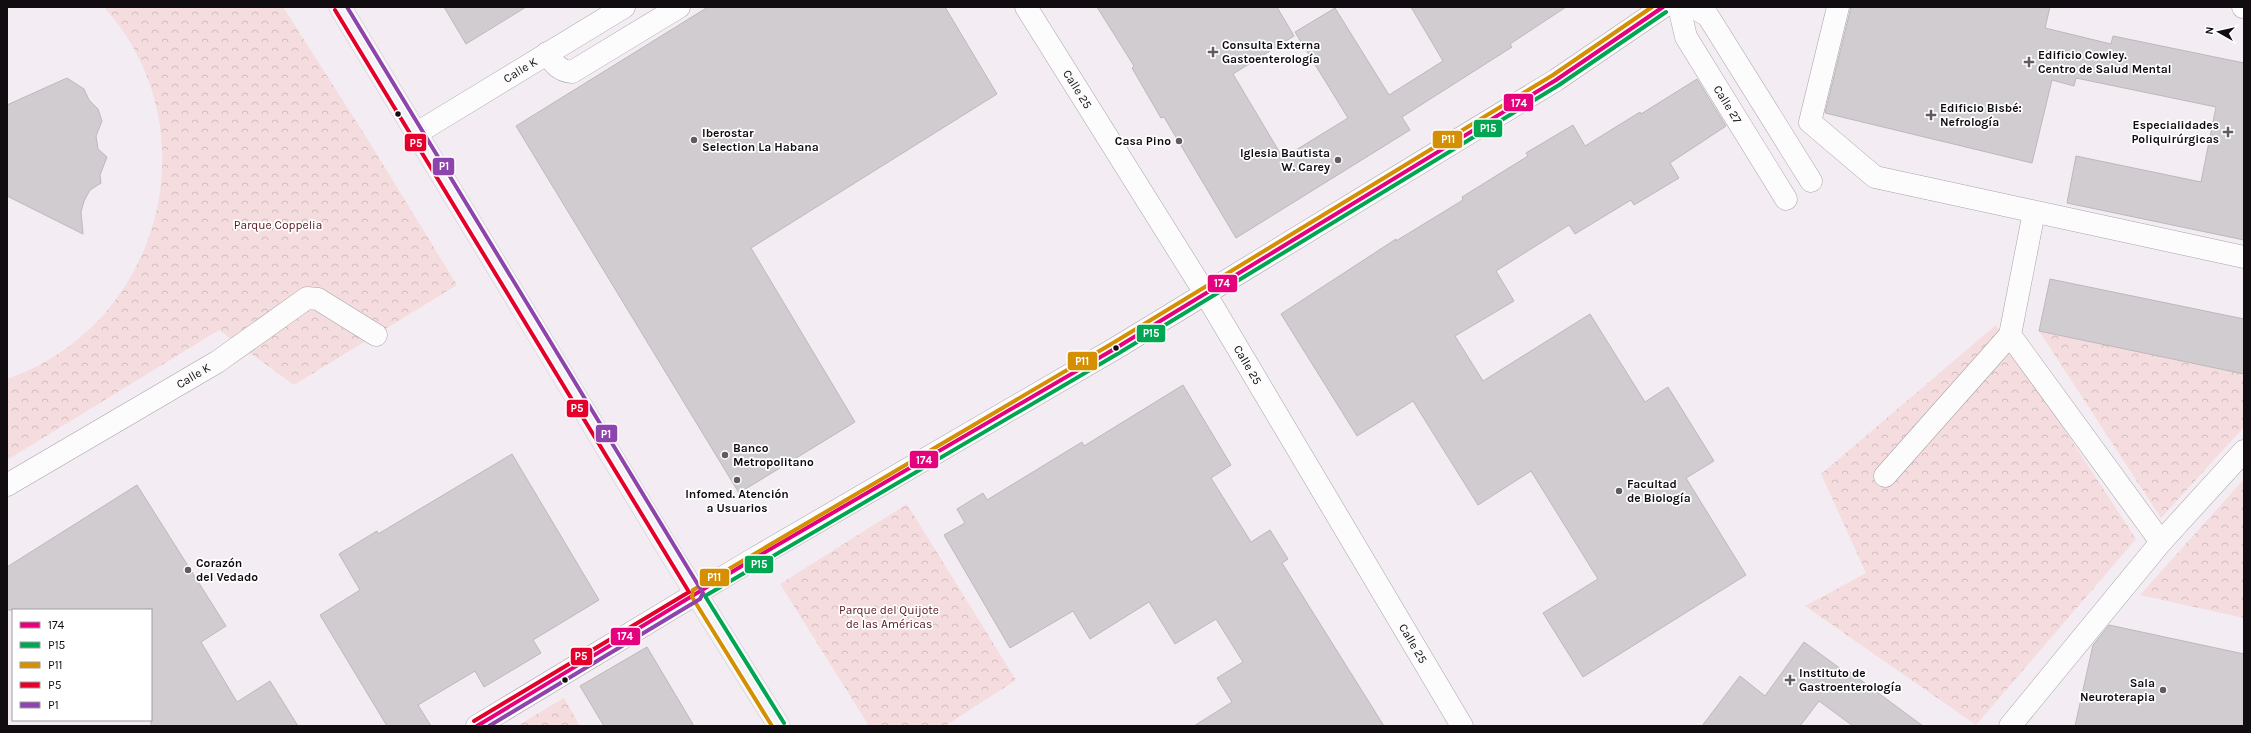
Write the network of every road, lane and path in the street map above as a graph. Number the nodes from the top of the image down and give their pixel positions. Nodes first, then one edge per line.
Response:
1 (340, 7) edge
2 (624, 7) edge
3 (679, 7) edge
4 (1026, 7) edge
5 (1663, 7) edge
6 (1679, 7) edge
7 (1693, 7) edge
8 (1838, 7) edge
9 (547, 53) junction
10 (417, 133) junction
11 (1812, 182) dead end
12 (1786, 199) dead end
13 (2034, 212) junction
14 (2244, 257) edge
15 (1205, 293) junction
16 (376, 335) dead end
17 (2010, 335) junction
18 (2244, 451) edge
19 (1885, 476) dead end
20 (7, 485) edge
21 (2161, 542) junction
22 (697, 594) junction
23 (477, 726) edge
24 (778, 726) edge
25 (1462, 726) edge
26 (2010, 726) edge

1 - 10 main road
2 - 9 street, Calle K
3 - 9 street
4 - 15 street, Calle 25
5 - 15 street
6 - 12 street, Calle 27
7 - 11 street
8 - 13 street
9 - 10 street, Calle K
10 - 22 main road
13 - 14 street
13 - 17 street
15 - 22 street
15 - 25 street, Calle 25
16 - 20 street, Calle K
17 - 19 street
17 - 21 street
18 - 21 street
21 - 26 street
22 - 23 street
22 - 24 main road

